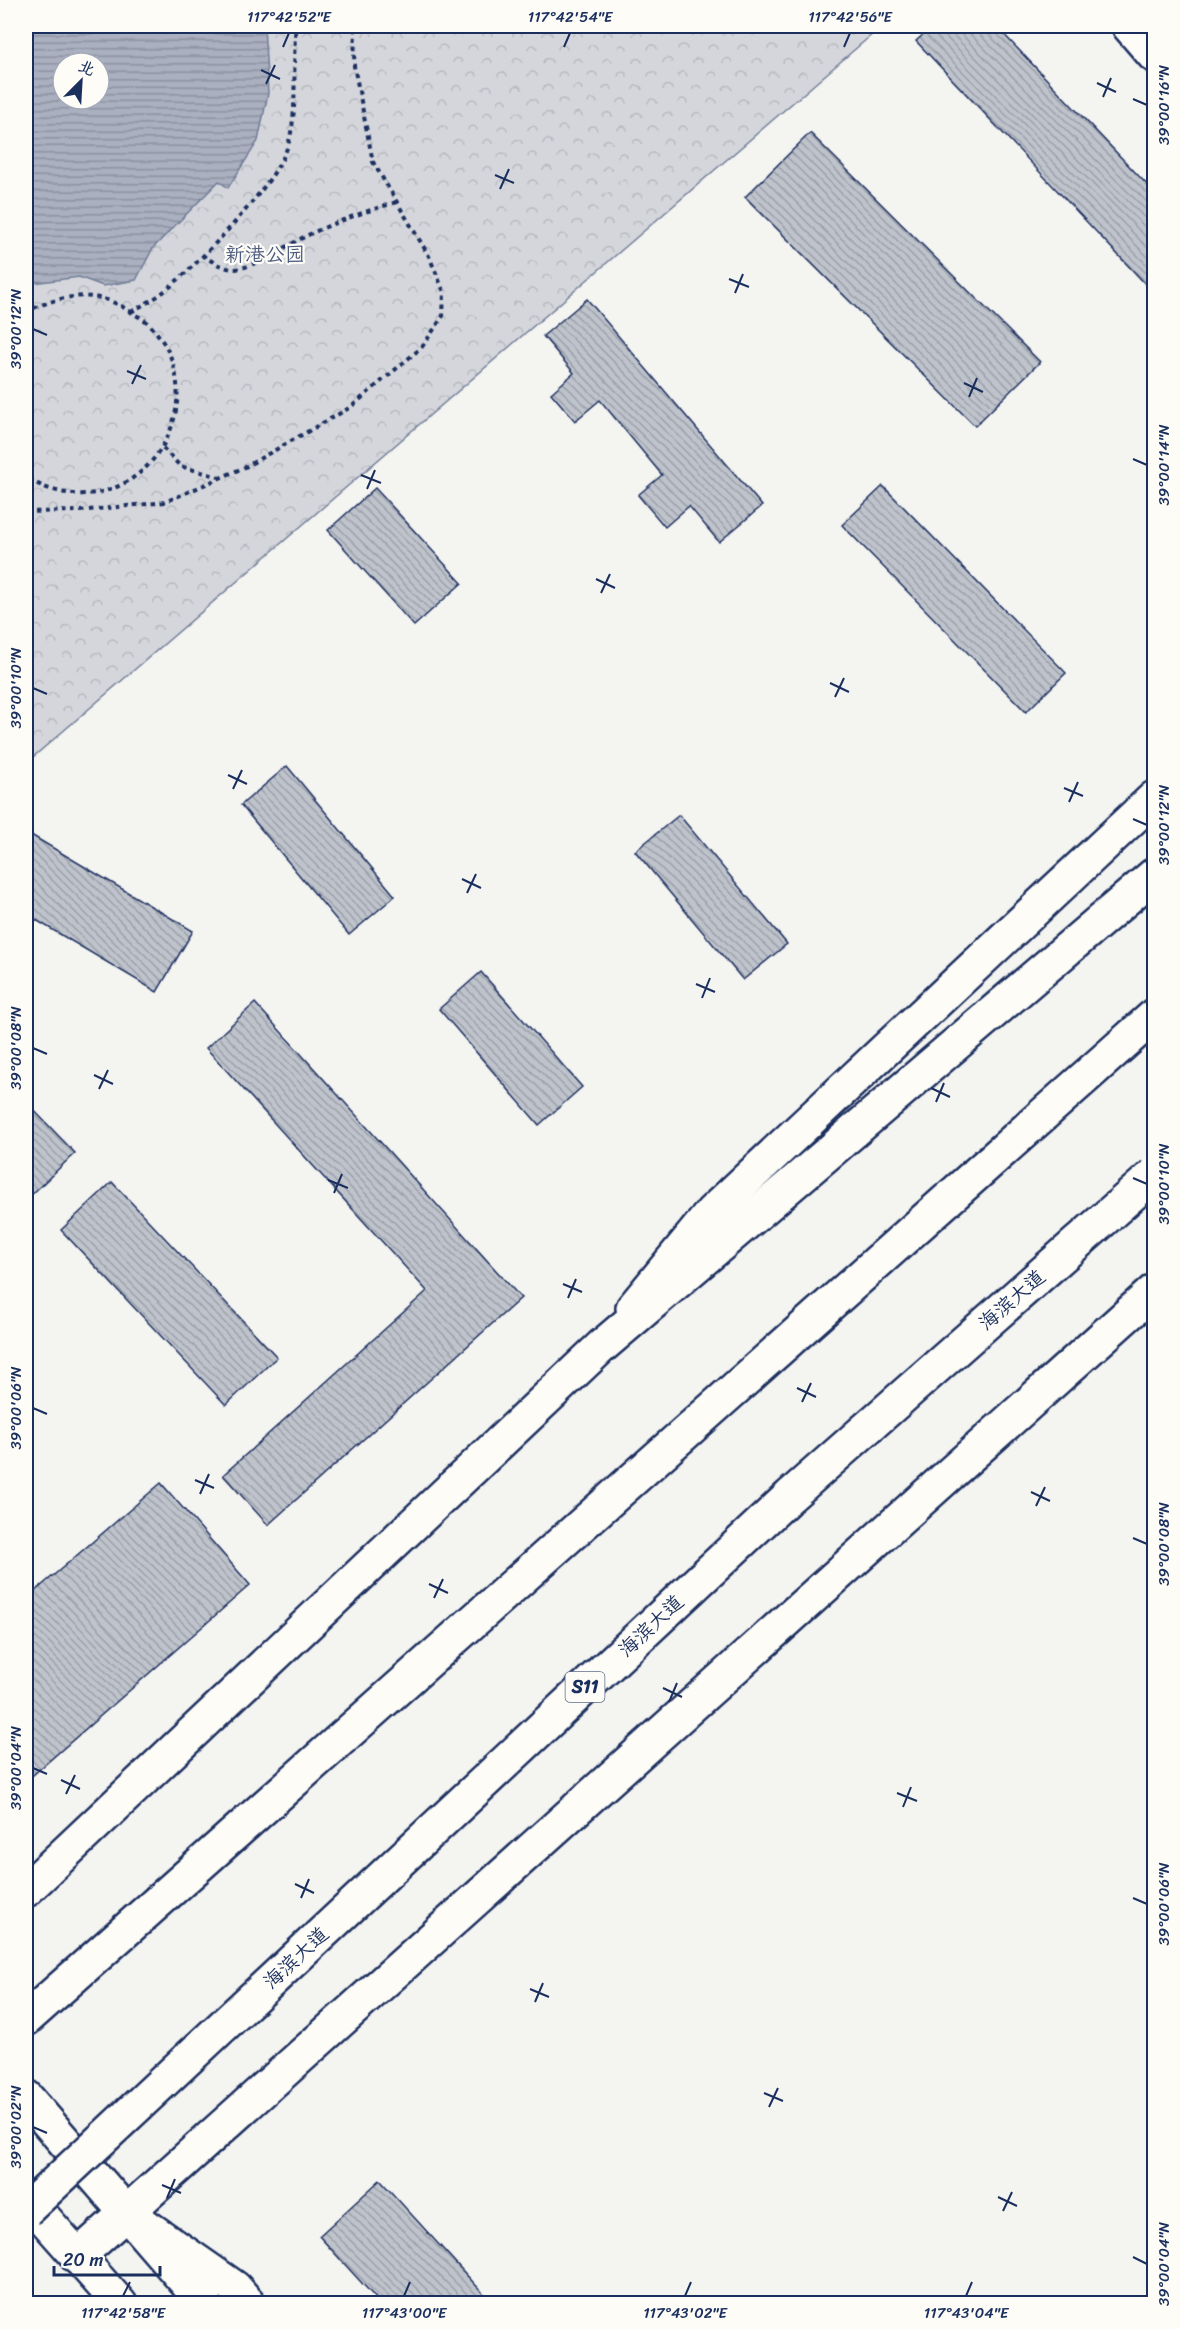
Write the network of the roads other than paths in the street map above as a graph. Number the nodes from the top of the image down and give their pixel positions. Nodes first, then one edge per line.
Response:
1 (1129, 26) edge
2 (1155, 55) edge
3 (1155, 798) edge
4 (1155, 875) edge
5 (1155, 1016) edge
6 (1155, 1175) edge
7 (1155, 1291) edge
8 (602, 1346) junction
9 (26, 1890) edge
10 (26, 2019) edge
11 (26, 2097) edge
12 (26, 2198) edge
13 (26, 2210) edge
14 (127, 2214) junction
15 (77, 2257) junction
16 (120, 2304) edge
17 (204, 2304) edge
18 (249, 2304) edge

1 - 2 main road
3 - 8 main road
4 - 8 main road
5 - 10 main road
6 - 13 main road, 海滨大道 / S11, bridge
7 - 14 main road
8 - 9 main road
11 - 14 main road
12 - 15 main road
14 - 15 main road
14 - 17 main road
14 - 18 main road
15 - 16 main road

